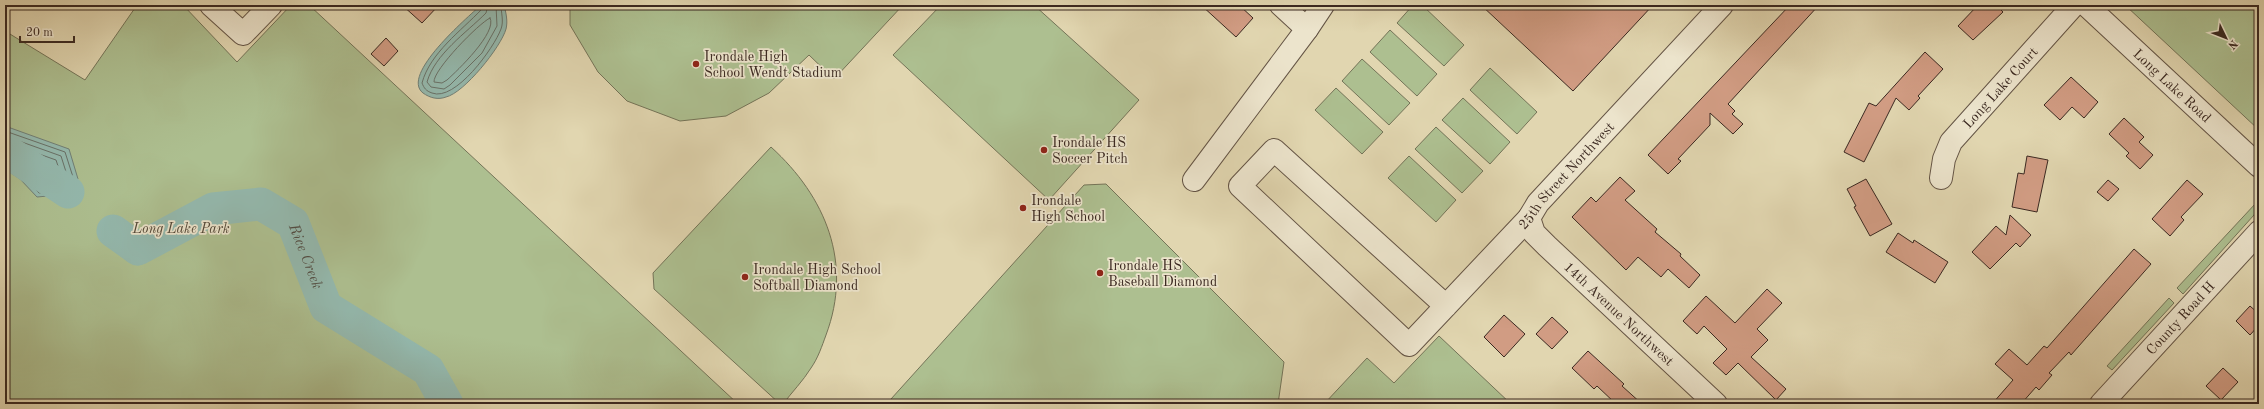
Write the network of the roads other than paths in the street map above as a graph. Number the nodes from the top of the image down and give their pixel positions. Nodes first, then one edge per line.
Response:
1 (211, 5) edge
2 (271, 5) edge
3 (1281, 5) edge
4 (1323, 5) edge
5 (1722, 5) edge
6 (2074, 5) edge
7 (2086, 5) edge
8 (1307, 29) junction
9 (2259, 166) edge
10 (1941, 178) dead end
11 (1194, 180) dead end
12 (1529, 218) junction
13 (2259, 232) edge
14 (1446, 306) junction
15 (1716, 404) edge
16 (2101, 404) edge

1 - 2 street
3 - 8 street
4 - 8 street
5 - 12 street, 25th Street Northwest
6 - 10 street, Long Lake Court
7 - 9 street, Long Lake Road
8 - 11 street
12 - 14 street, 25th Street Northwest
12 - 15 street, 14th Avenue Northwest
13 - 16 street, County Road H
14 - 14 street, 25th Street Northwest

